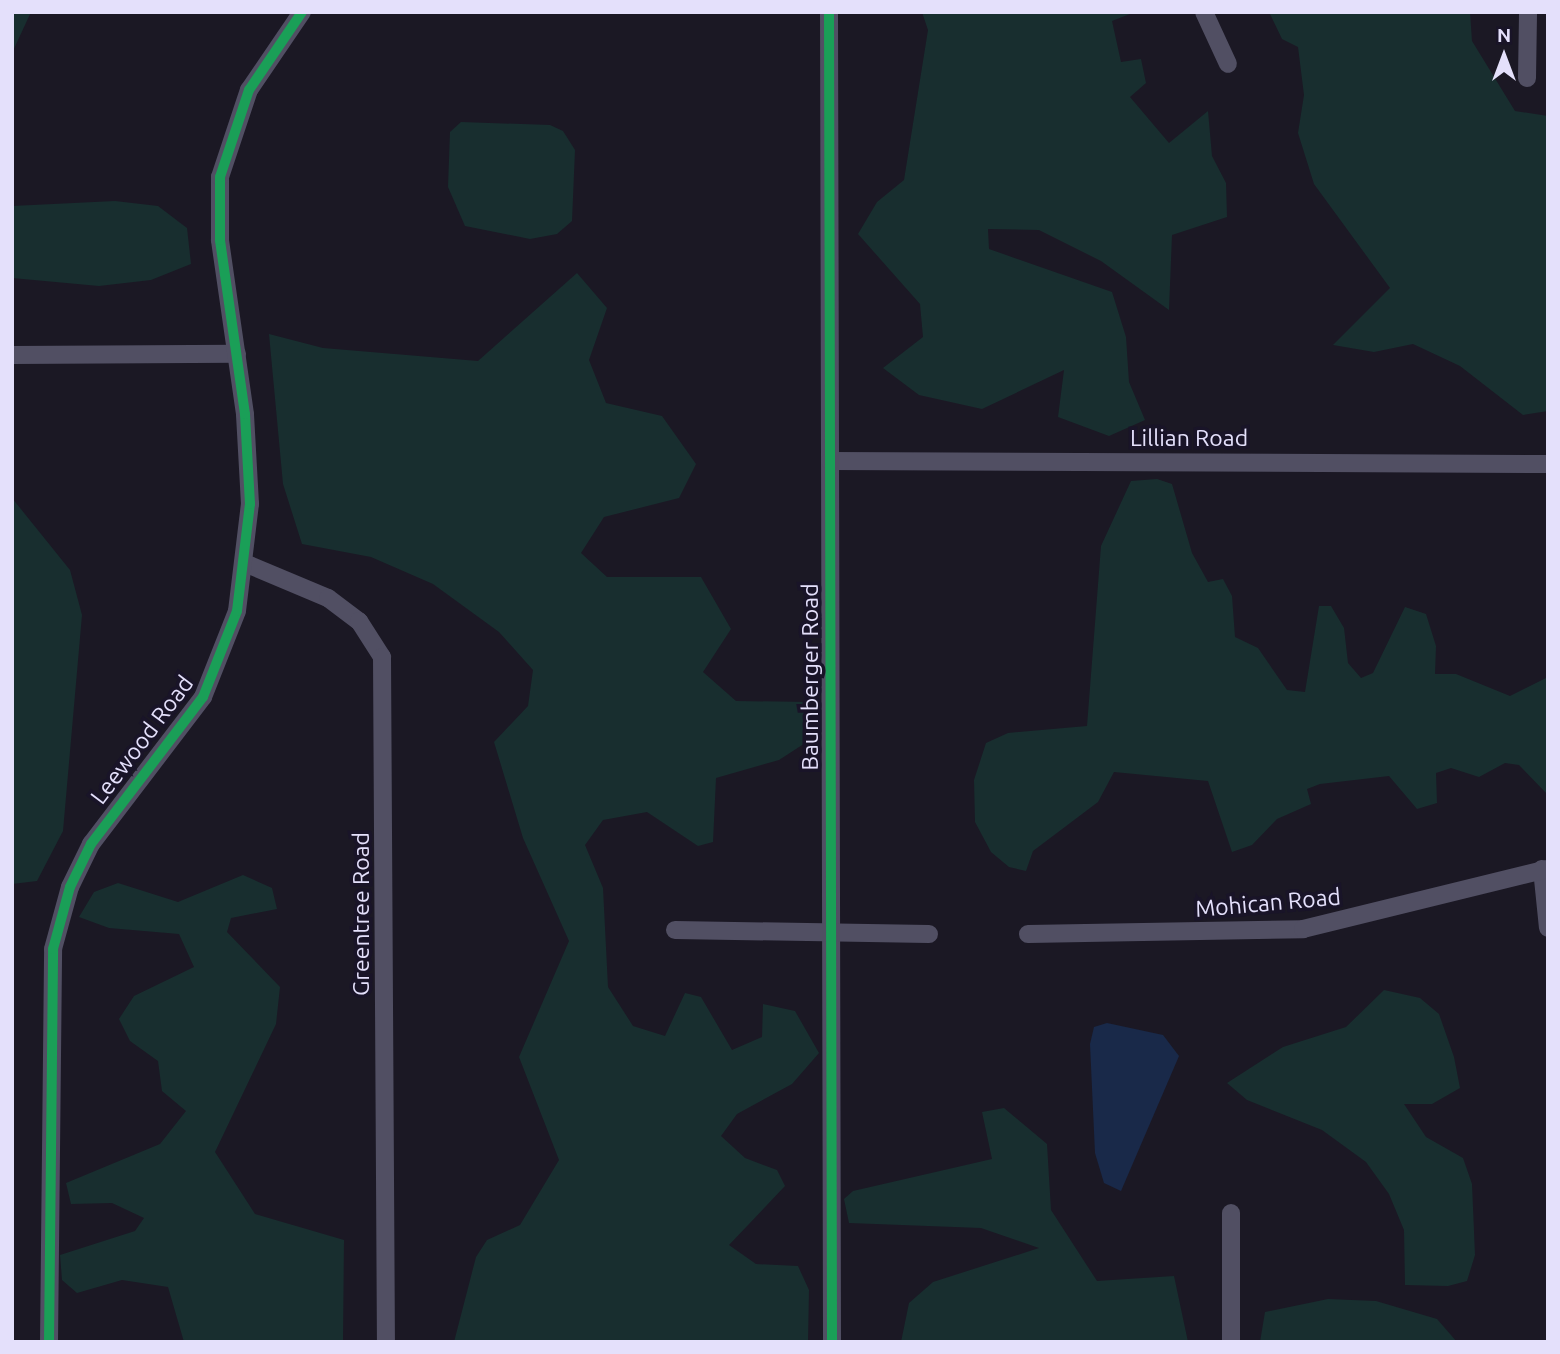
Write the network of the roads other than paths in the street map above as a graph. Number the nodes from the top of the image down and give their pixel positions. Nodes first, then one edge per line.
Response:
1 (302, 12) edge
2 (829, 12) edge
3 (1204, 12) edge
4 (1528, 12) edge
5 (1228, 64) dead end
6 (1527, 78) dead end
7 (237, 354) junction
8 (12, 355) edge
9 (830, 461) junction
10 (1548, 464) edge
11 (247, 564) junction
12 (1545, 869) edge
13 (1548, 928) edge
14 (675, 930) dead end
15 (929, 934) dead end
16 (1028, 934) dead end
17 (831, 935) junction
18 (1231, 1213) dead end
19 (49, 1342) edge
20 (386, 1342) edge
21 (832, 1342) edge
22 (1231, 1342) edge

1 - 7 street, Leewood Road
2 - 9 street, Baumberger Road
3 - 5 street
4 - 6 street
7 - 8 street
7 - 11 street, Leewood Road
9 - 10 street, Lillian Road
9 - 17 street, Baumberger Road
11 - 19 street, Leewood Road
11 - 20 street, Greentree Road
12 - 13 street
12 - 16 street, Mohican Road
14 - 17 street
15 - 17 street
17 - 21 street, Baumberger Road
18 - 22 street

